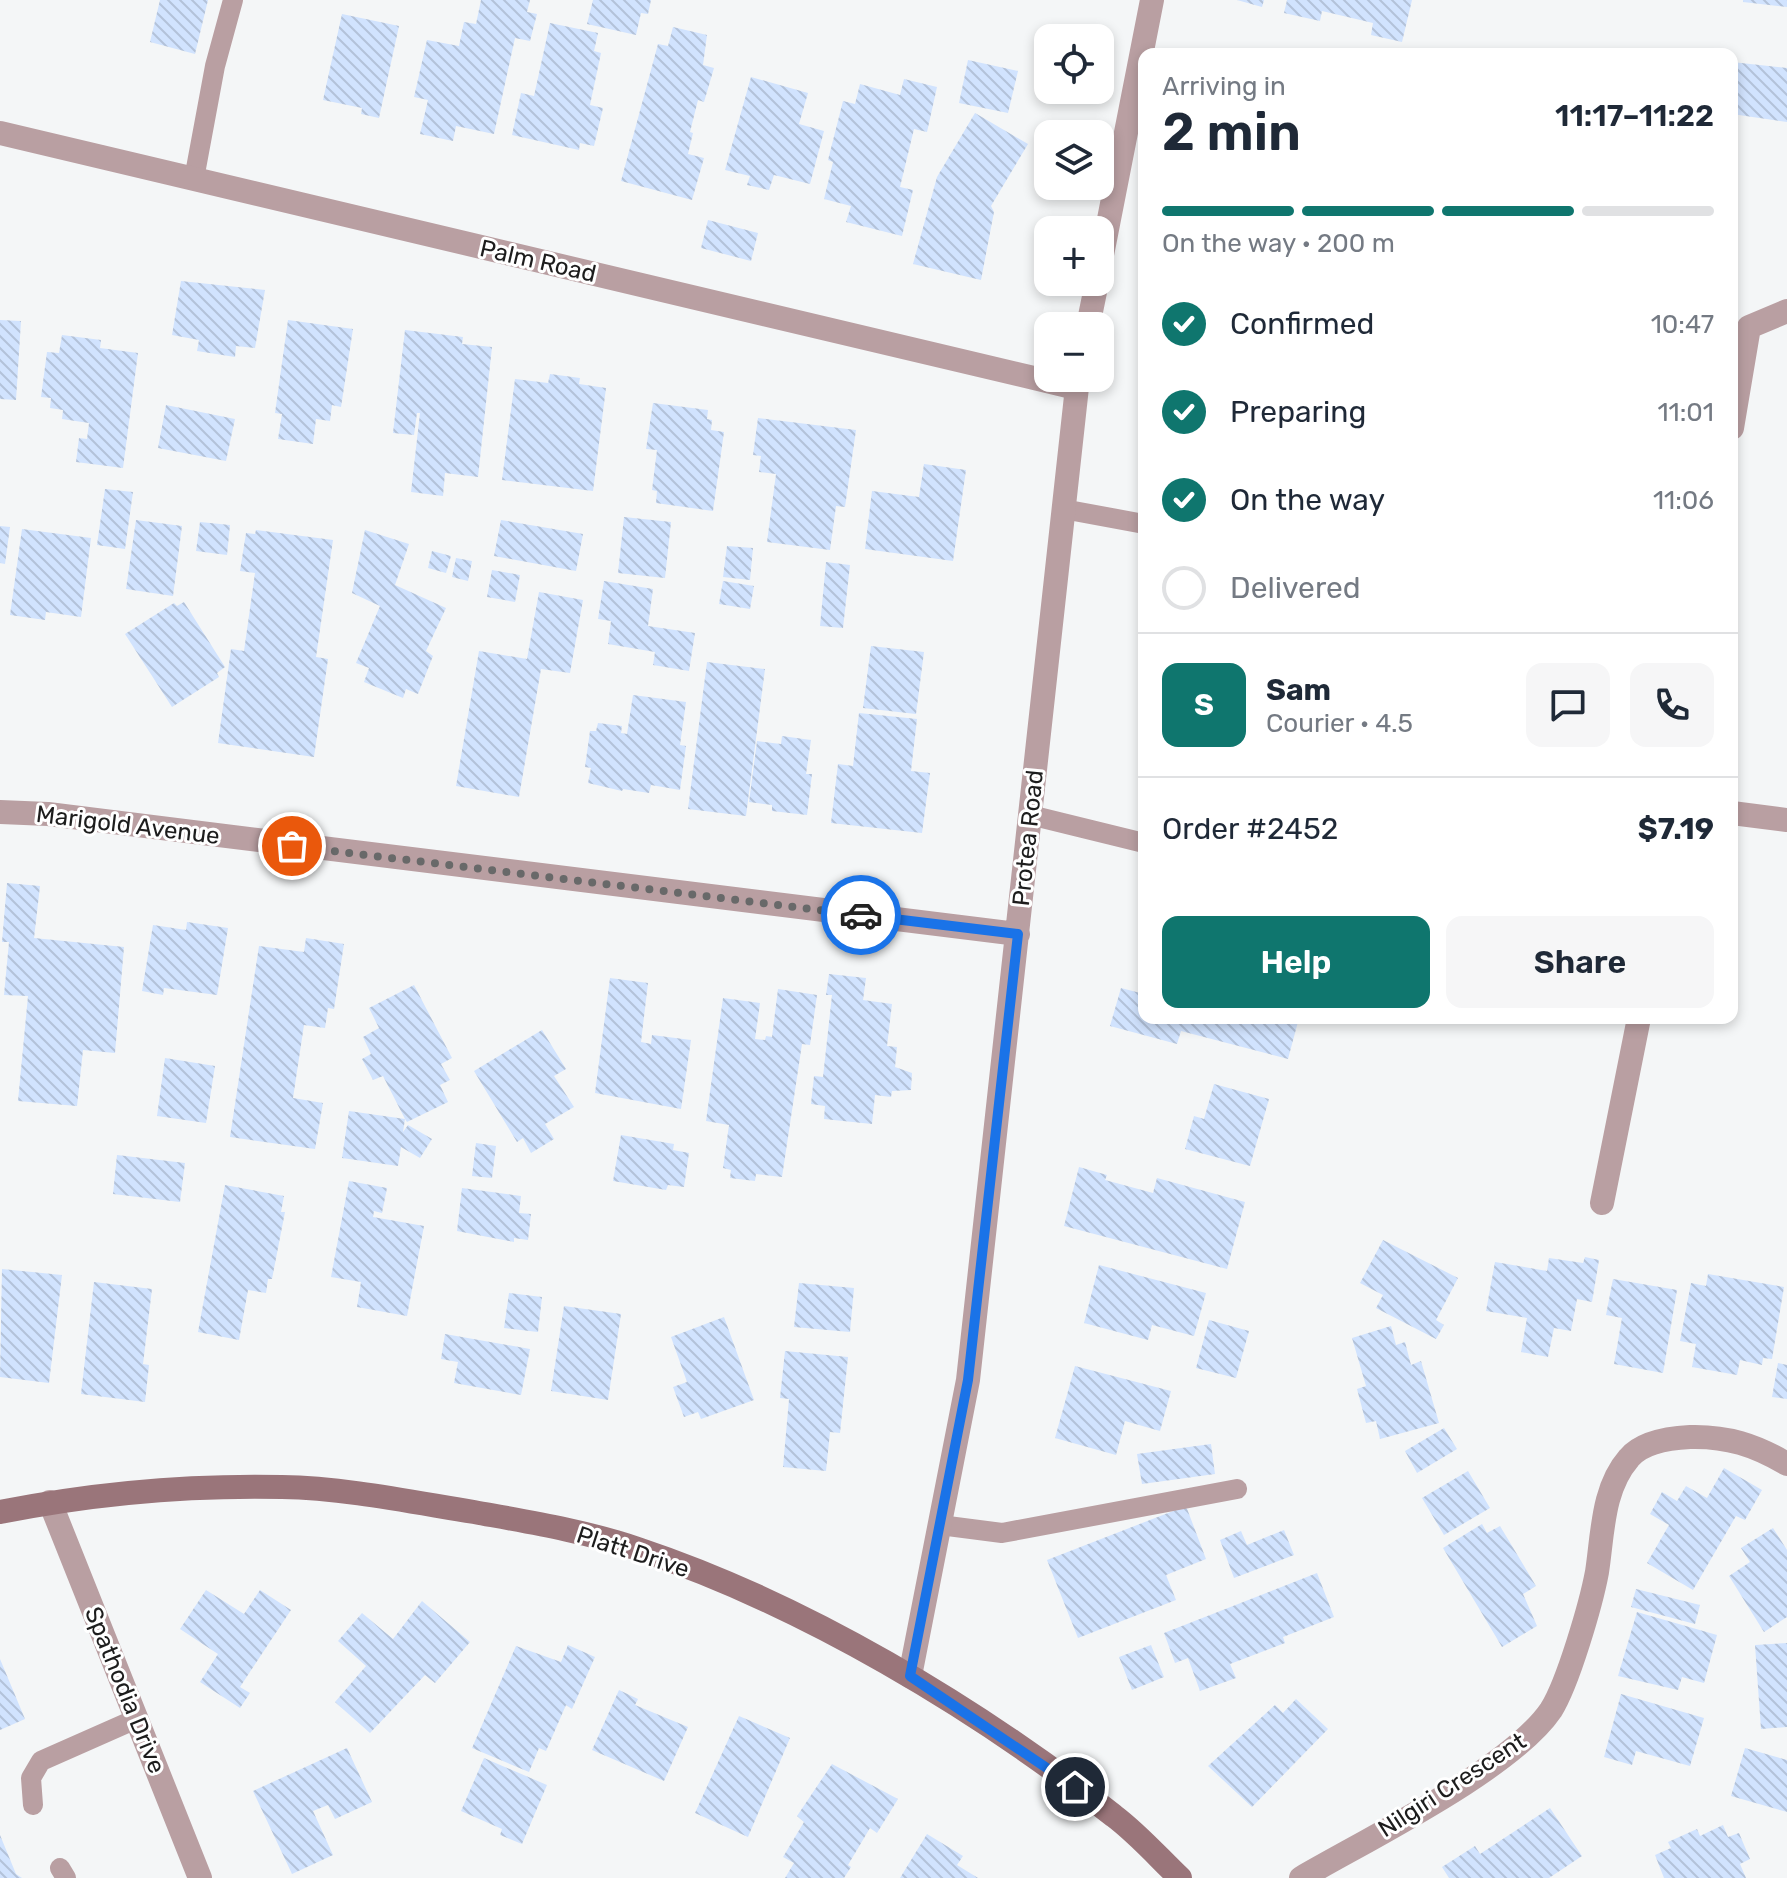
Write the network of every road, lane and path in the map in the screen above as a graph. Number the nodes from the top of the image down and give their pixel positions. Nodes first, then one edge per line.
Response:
1 (233, 0) edge
2 (1148, 1) edge
3 (1139, 48) edge
4 (1138, 56) edge
5 (0, 133) edge
6 (194, 179) junction
7 (1109, 216) edge
8 (1787, 311) edge
9 (1034, 373) edge
10 (1076, 392) edge
11 (1738, 392) edge
12 (1063, 509) junction
13 (1138, 523) edge
14 (0, 812) edge
15 (1738, 814) edge
16 (1030, 815) junction
17 (1787, 820) edge
18 (1138, 842) edge
19 (1018, 934) junction
20 (1638, 1024) edge
21 (1602, 1203) dead end
22 (1787, 1464) edge
23 (1237, 1489) dead end
24 (50, 1502) junction
25 (0, 1512) edge
26 (940, 1525) junction
27 (910, 1676) junction
28 (136, 1719) junction
29 (33, 1805) dead end
30 (200, 1878) edge
31 (1180, 1878) edge
32 (1301, 1878) edge

1 - 6 lane
2 - 3 street
4 - 7 street
5 - 6 street, Palm Road
6 - 9 street, Palm Road
8 - 11 street
10 - 12 street, Protea Road
12 - 13 lane
12 - 16 street, Protea Road
14 - 19 street, Marigold Avenue
15 - 17 street
16 - 18 lane
16 - 19 street, Protea Road
19 - 26 street, Protea Road
20 - 21 street
22 - 32 street, Nilgiri Crescent
23 - 26 lane
24 - 25 street, Platt Drive
24 - 27 street, Platt Drive
24 - 28 street, Spathodia Drive
26 - 27 street, Protea Road
27 - 31 street, Platt Drive
28 - 29 lane
28 - 30 street, Spathodia Drive

